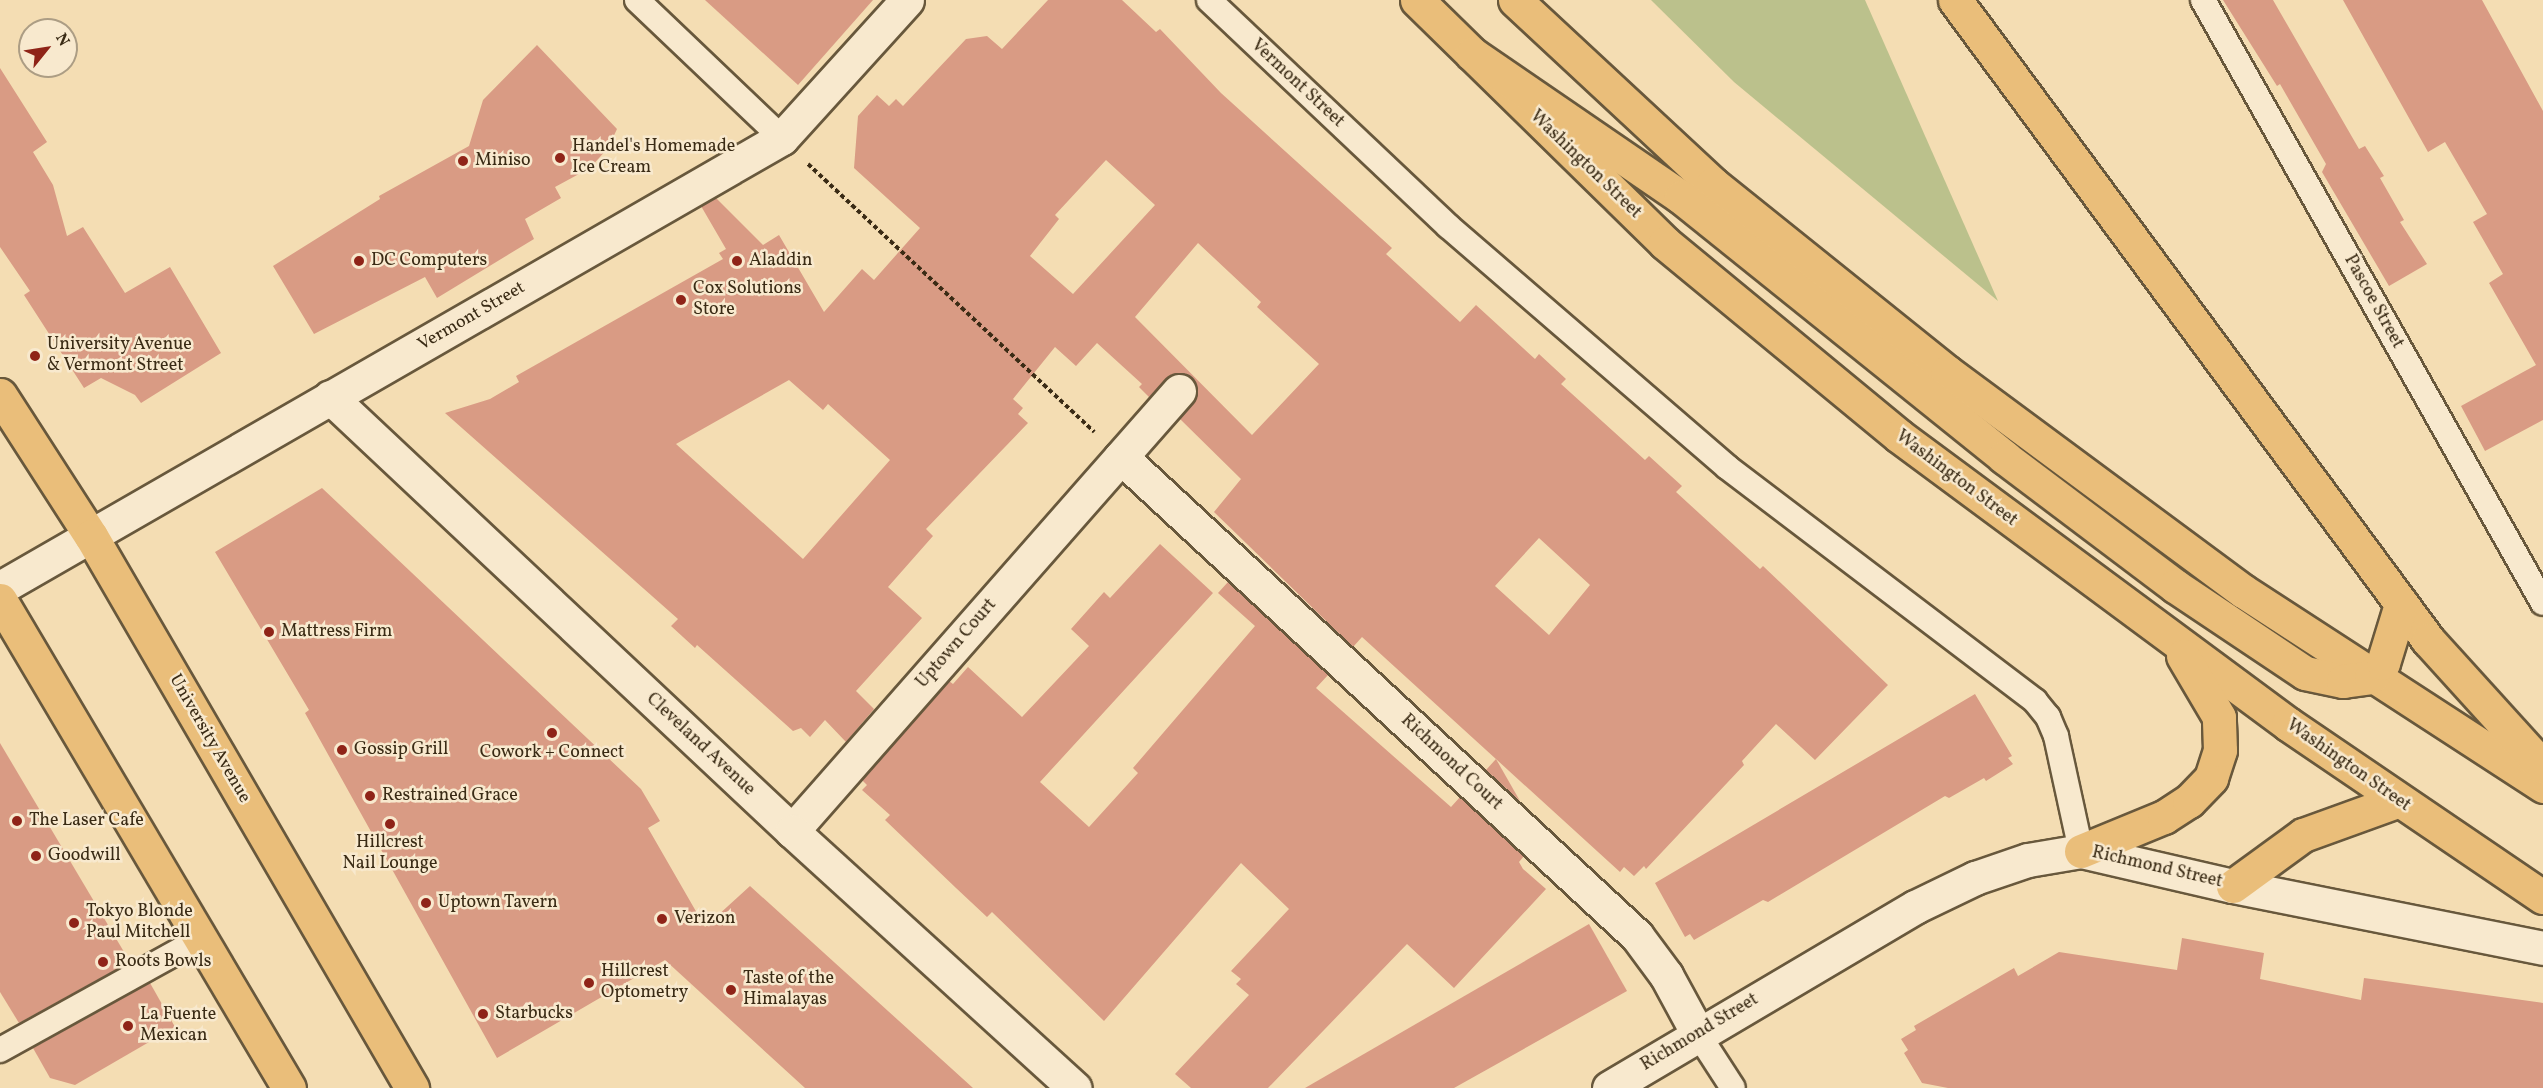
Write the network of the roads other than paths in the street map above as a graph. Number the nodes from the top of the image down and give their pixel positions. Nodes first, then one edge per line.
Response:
1 (637, 0) edge
2 (907, 0) edge
3 (1209, 0) edge
4 (1417, 0) edge
5 (1515, 0) edge
6 (1955, 0) edge
7 (2203, 0) edge
8 (1472, 54) junction
9 (782, 138) junction
10 (1179, 391) dead end
11 (0, 394) edge
12 (330, 397) junction
13 (1122, 457) junction
14 (91, 536) junction
15 (0, 588) edge
16 (0, 600) edge
17 (2543, 603) edge
18 (2401, 604) junction
19 (2170, 637) junction
20 (2372, 677) junction
21 (2543, 767) edge
22 (2543, 786) edge
23 (2397, 801) junction
24 (792, 831) junction
25 (2081, 850) junction
26 (2233, 886) junction
27 (2543, 897) edge
28 (200, 939) junction
29 (2543, 948) edge
30 (1698, 1034) junction
31 (0, 1050) edge
32 (289, 1088) edge
33 (412, 1088) edge
34 (1074, 1088) edge
35 (1609, 1088) edge
36 (1733, 1088) edge

1 - 9 lane
2 - 9 street, Vermont Street
3 - 25 lane, Vermont Street
4 - 8 main road, Washington Street
5 - 20 main road
6 - 18 main road
7 - 17 lane, Pascoe Street
8 - 19 main road, Washington Street
8 - 20 main road
9 - 12 street, Vermont Street
10 - 13 street, Uptown Court
11 - 14 main road, University Avenue
12 - 14 street, Vermont Street
12 - 24 street, Cleveland Avenue
13 - 24 street, Uptown Court
13 - 30 street, Richmond Court
14 - 15 street, Vermont Street
14 - 33 main road, University Avenue
16 - 28 main road
18 - 20 main road
18 - 21 main road
19 - 23 main road, Washington Street
19 - 25 main road
20 - 22 main road
23 - 26 main road
23 - 27 main road, Washington Street
24 - 34 street, Cleveland Avenue
25 - 26 street, Richmond Street
25 - 30 street, Richmond Street
26 - 29 street, Richmond Street
28 - 31 lane
28 - 32 main road
30 - 35 street, Richmond Street
30 - 36 lane

